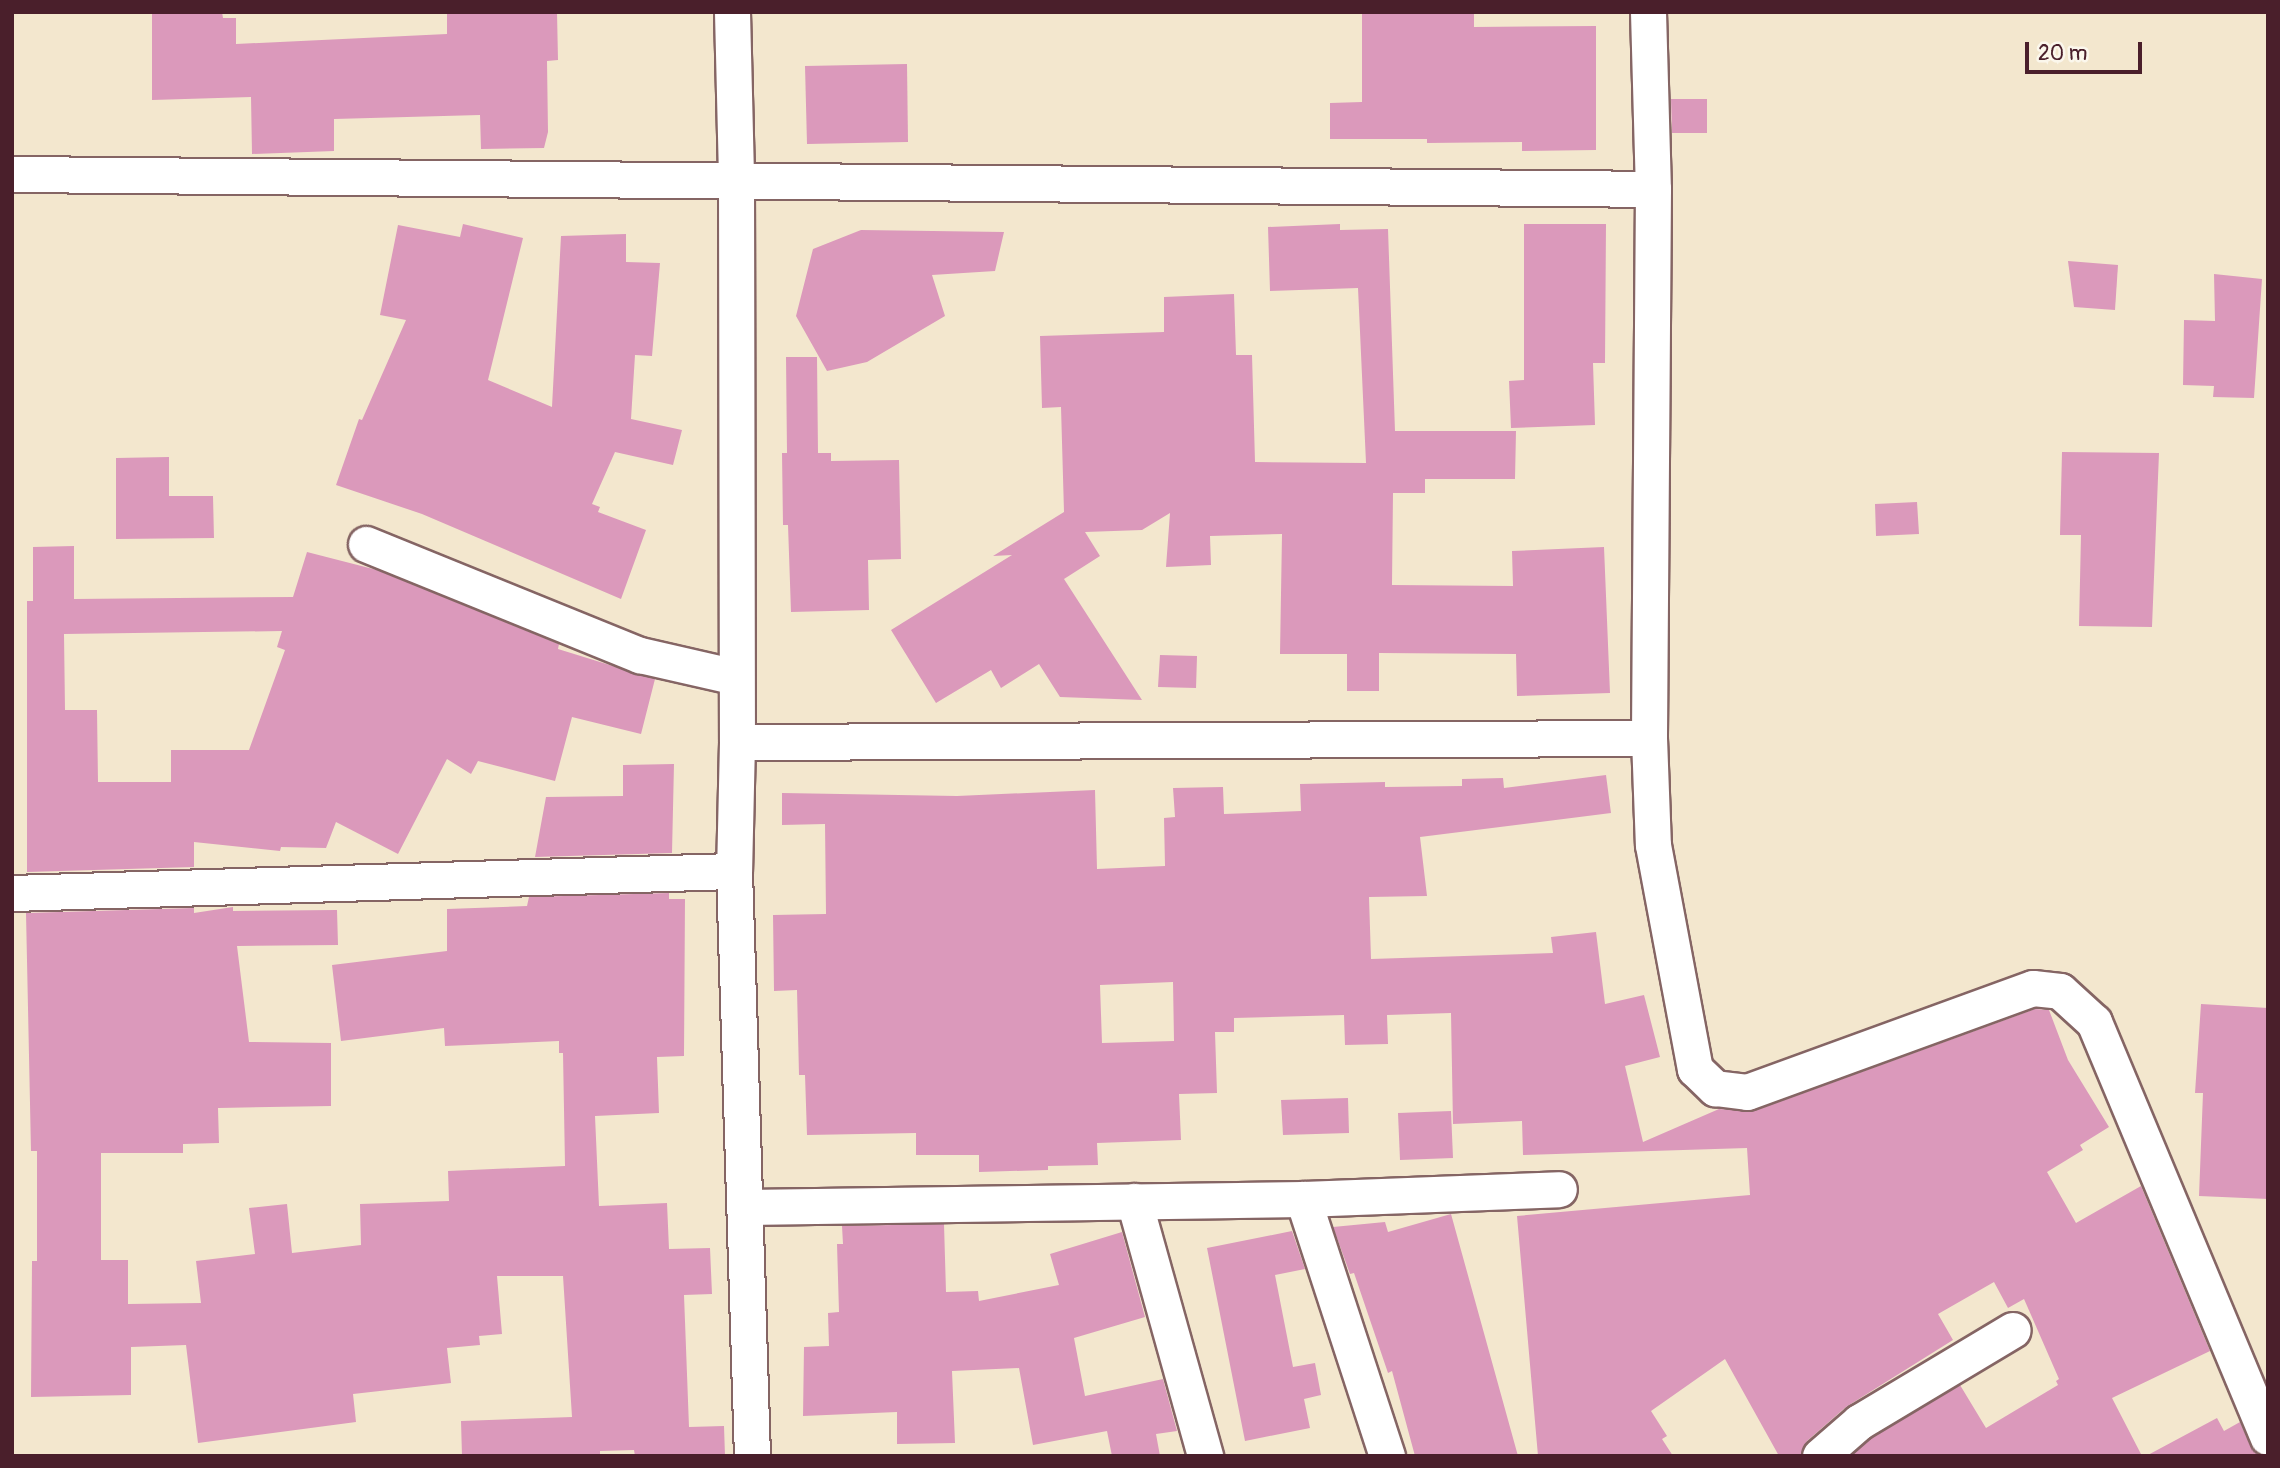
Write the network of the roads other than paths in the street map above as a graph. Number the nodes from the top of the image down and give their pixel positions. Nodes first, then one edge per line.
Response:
1 (732, 12) edge
2 (1648, 12) edge
3 (12, 174) edge
4 (736, 180) junction
5 (1653, 189) junction
6 (366, 544) dead end
7 (736, 677) junction
8 (1649, 738) junction
9 (737, 742) junction
10 (733, 871) junction
11 (12, 892) edge
12 (1559, 1188) dead end
13 (1303, 1199) junction
14 (1134, 1200) junction
15 (745, 1207) junction
16 (2013, 1330) dead end
17 (2268, 1437) edge
18 (752, 1456) edge
19 (1205, 1456) edge
20 (1387, 1456) edge
21 (1820, 1456) edge

1 - 4 street
2 - 5 street
3 - 4 street
4 - 5 street
4 - 7 street
5 - 8 street
6 - 7 street
7 - 9 street
8 - 9 street
8 - 17 street
9 - 10 street
10 - 11 street
10 - 15 street
12 - 13 street
13 - 14 street
13 - 20 street
14 - 15 street
14 - 19 street
15 - 18 street
16 - 21 street

